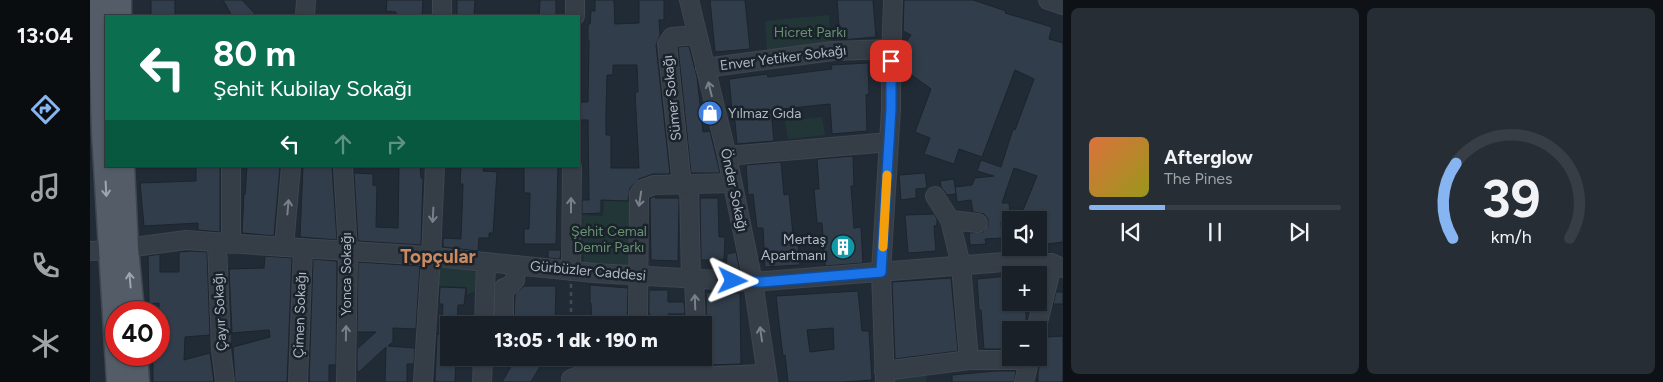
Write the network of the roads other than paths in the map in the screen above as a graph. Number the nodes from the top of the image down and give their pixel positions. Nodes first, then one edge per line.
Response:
1 (99, 0) edge
2 (120, 0) edge
3 (306, 0) edge
4 (442, 0) edge
5 (575, 0) edge
6 (689, 0) edge
7 (893, 0) edge
8 (1048, 0) edge
9 (1063, 5) edge
10 (120, 15) edge
11 (305, 15) edge
12 (442, 15) edge
13 (575, 15) edge
14 (697, 35) junction
15 (891, 48) junction
16 (705, 68) junction
17 (889, 142) junction
18 (727, 156) junction
19 (123, 167) edge
20 (231, 167) edge
21 (291, 167) edge
22 (343, 167) edge
23 (435, 167) edge
24 (572, 167) edge
25 (732, 183) junction
26 (685, 185) junction
27 (935, 196) dead end
28 (950, 220) junction
29 (978, 223) dead end
30 (224, 243) junction
31 (284, 247) junction
32 (303, 248) junction
33 (109, 250) edge
34 (348, 252) junction
35 (431, 257) junction
36 (486, 262) junction
37 (1059, 263) edge
38 (516, 265) junction
39 (961, 265) junction
40 (571, 271) junction
41 (881, 272) junction
42 (638, 276) junction
43 (693, 279) junction
44 (753, 282) junction
45 (129, 301) edge
46 (484, 316) edge
47 (504, 316) edge
48 (638, 316) edge
49 (695, 316) edge
50 (1038, 321) edge
51 (1002, 359) edge
52 (969, 360) junction
53 (137, 366) edge
54 (483, 366) edge
55 (638, 366) edge
56 (701, 366) edge
57 (1028, 366) edge
58 (638, 376) junction
59 (884, 376) edge
60 (708, 378) edge
61 (767, 378) edge
62 (659, 379) edge
63 (570, 381) edge
64 (118, 382) edge
65 (138, 382) edge
66 (225, 382) edge
67 (298, 382) edge
68 (346, 382) edge
69 (423, 382) edge
70 (482, 382) edge
71 (1024, 382) edge

1 -> 33 main road
2 - 10 main road
3 - 11 street
4 - 12 street
5 - 13 street
6 - 14 street, Önder Sokağı
7 - 15 street
8 - 9 street
14 - 16 street, Önder Sokağı
14 - 26 street, Sümer Sokağı
15 - 16 street, Enver Yetiker Sokağı
15 - 17 street
18 -> 16 street, Önder Sokağı
17 - 18 street
17 - 41 street
18 - 25 street, Önder Sokağı
19 - 33 main road
20 - 30 street, Çayır Sokağı
31 -> 21 street
22 - 34 street, Yonca Sokağı
23 -> 35 street
40 -> 24 street
25 - 26 street
25 - 44 street, Önder Sokağı
26 -> 42 street
26 - 43 street, Sümer Sokağı
27 - 28 street
28 - 29 street
28 - 39 street
30 - 31 street, Gürbüzler Caddesi
30 - 33 street, Gürbüzler Caddesi
30 - 66 street, Çayır Sokağı
31 - 32 street, Gürbüzler Caddesi
32 - 34 street, Gürbüzler Caddesi
32 - 67 street, Çimen Sokağı
45 -> 33 main road
33 - 64 main road
34 - 35 street, Gürbüzler Caddesi
68 -> 34 street, Yonca Sokağı
35 - 36 street, Gürbüzler Caddesi
35 - 69 street
36 - 38 street, Gürbüzler Caddesi
36 - 46 street
37 - 39 street, Gürbüzler Caddesi
37 - 50 street
38 - 40 street, Gürbüzler Caddesi
38 - 47 street
39 - 41 street, Gürbüzler Caddesi
39 - 52 street
40 - 42 street, Gürbüzler Caddesi
41 - 44 street, Gürbüzler Caddesi
41 - 59 street
42 - 43 street, Gürbüzler Caddesi
42 - 48 street
43 - 44 street, Gürbüzler Caddesi
49 -> 43 street, Sümer Sokağı
61 -> 44 street, Önder Sokağı
51 - 52 street
52 - 59 street
53 - 65 main road
54 - 70 street
55 - 58 street
56 - 60 street
57 - 71 street
58 - 62 street
58 - 63 street
60 - 61 street
60 - 62 street

